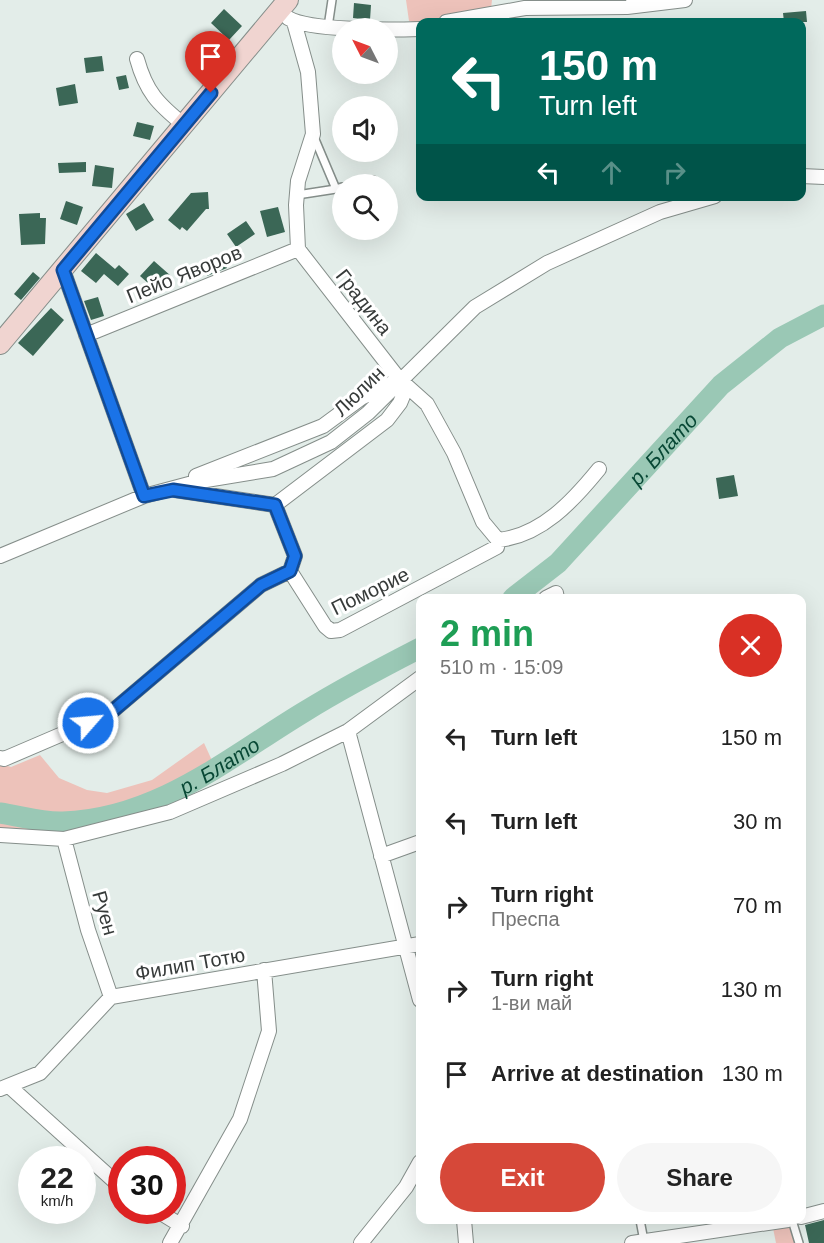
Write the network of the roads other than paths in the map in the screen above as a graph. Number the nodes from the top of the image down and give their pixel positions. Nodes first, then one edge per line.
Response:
1 (332, 0) edge
2 (685, 0) edge
3 (287, 12) edge
4 (493, 18) edge
5 (328, 27) junction
6 (416, 30) edge
7 (136, 59) dead end
8 (184, 125) junction
9 (313, 134) junction
10 (332, 174) edge
11 (806, 176) edge
12 (824, 177) edge
13 (332, 189) edge
14 (297, 195) junction
15 (698, 201) edge
16 (298, 249) junction
17 (63, 270) junction
18 (86, 335) junction
19 (0, 344) edge
20 (403, 383) junction
21 (599, 469) dead end
22 (173, 490) junction
23 (151, 495) junction
24 (275, 505) junction
25 (498, 540) junction
26 (0, 556) edge
27 (290, 571) junction
28 (416, 681) edge
29 (348, 731) junction
30 (0, 758) edge
31 (0, 835) edge
32 (64, 839) junction
33 (416, 843) edge
34 (381, 856) junction
35 (416, 945) edge
36 (406, 946) junction
37 (264, 970) junction
38 (416, 985) edge
39 (111, 998) junction
40 (4, 1087) edge
41 (416, 1169) edge
42 (108, 1176) edge
43 (824, 1211) edge
44 (806, 1216) edge
45 (179, 1224) edge
46 (464, 1224) edge
47 (640, 1224) edge
48 (762, 1224) edge
49 (791, 1224) edge
50 (182, 1226) junction
51 (638, 1242) edge
52 (170, 1243) edge
53 (361, 1243) edge
54 (466, 1243) edge
55 (798, 1243) edge

1 - 5 lane
2 - 4 street
3 - 5 street
3 - 8 street
3 - 9 street
5 - 6 street
7 - 8 street
8 - 17 street
9 - 10 lane
9 - 14 street
11 - 12 street
13 - 14 lane
14 - 16 street
15 - 20 street, Люлин
16 - 18 street, Пейо Яворов
16 - 20 street, Градина
17 - 18 street
17 - 19 street
18 - 23 street
20 - 22 street, Люлин
20 - 23 street
20 - 24 street
20 - 25 street
21 - 25 street
22 - 23 street, Люлин
22 - 24 street
23 - 26 street, Люлин
24 - 27 street
25 - 27 street, Поморие
27 - 30 street
28 - 29 street
29 - 32 street
29 - 34 street
31 - 32 street
32 - 39 street, Руен
33 - 34 street
34 - 36 street
35 - 36 street, Филип Тотю
36 - 37 street, Филип Тотю
36 - 38 street
37 - 39 street, Филип Тотю
37 - 50 street
39 - 40 street, Филип Тотю
40 - 42 street
41 - 53 street
43 - 44 street
45 - 50 street
46 - 54 street
47 - 51 lane
48 - 51 street
49 - 55 lane
50 - 52 street

